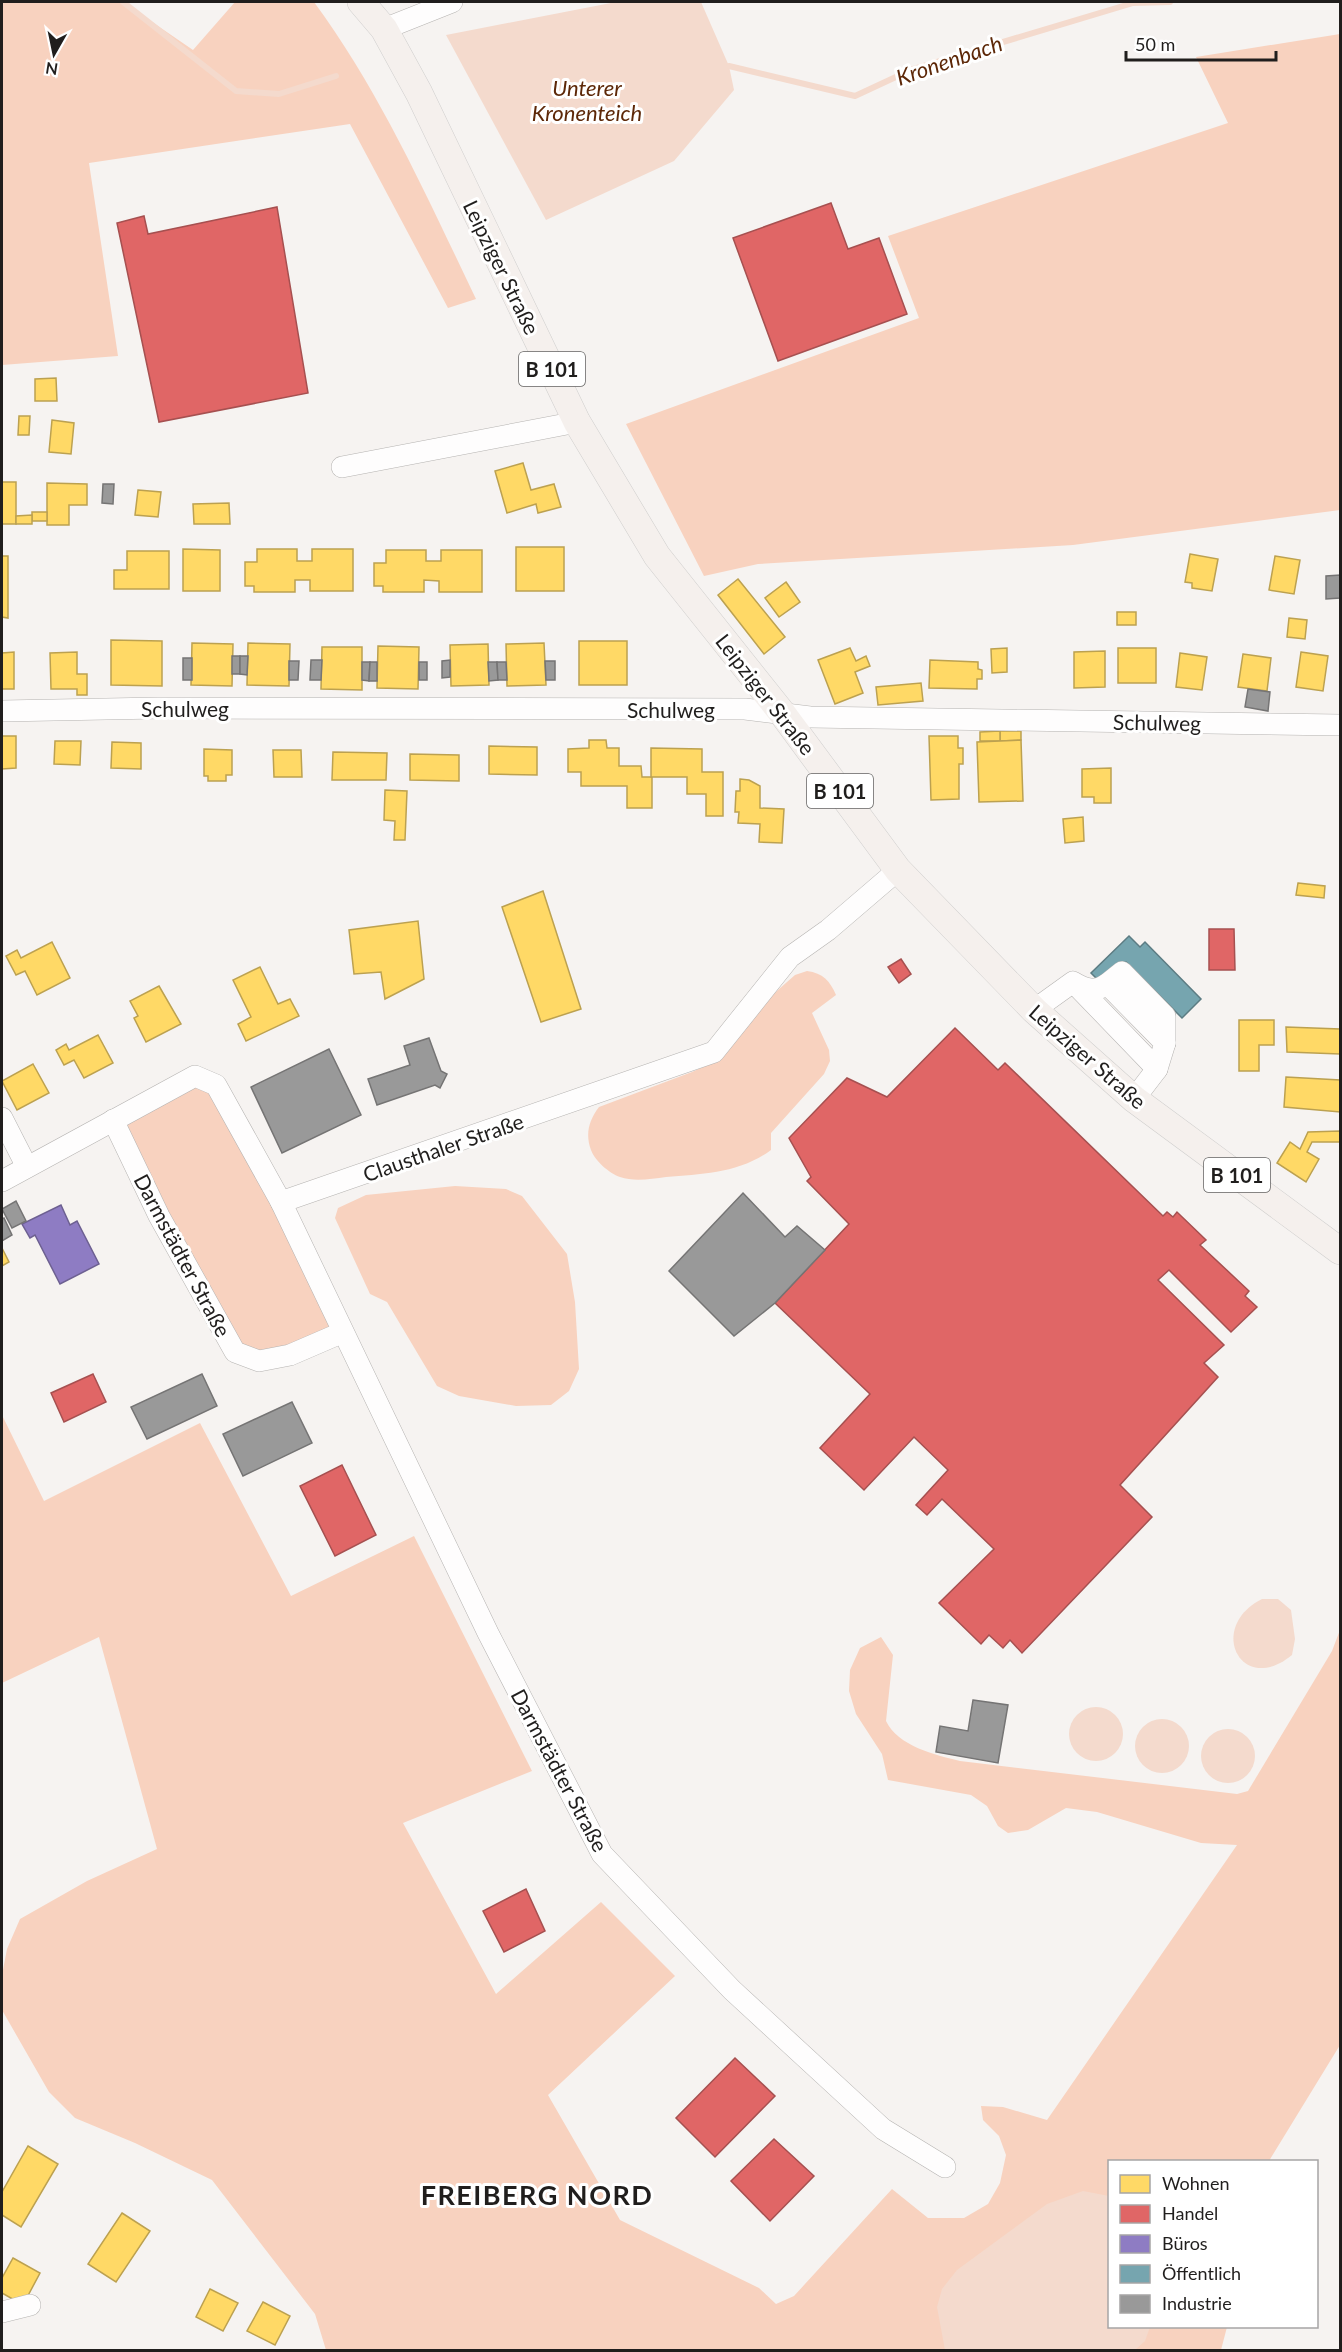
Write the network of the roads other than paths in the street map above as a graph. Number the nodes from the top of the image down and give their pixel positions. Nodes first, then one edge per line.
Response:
1 (361, 2) edge
2 (452, 2) edge
3 (384, 29) junction
4 (578, 422) junction
5 (342, 467) dead end
6 (2, 711) edge
7 (782, 713) junction
8 (1341, 725) edge
9 (898, 870) junction
10 (1073, 982) junction
11 (1034, 1010) junction
12 (1157, 1069) junction
13 (1134, 1099) junction
14 (2, 1118) edge
15 (113, 1120) junction
16 (27, 1167) junction
17 (2, 1181) edge
18 (281, 1202) junction
19 (1341, 1251) edge
20 (341, 1333) junction
21 (945, 2167) dead end
22 (30, 2305) dead end
23 (2, 2312) edge

1 - 3 main road, Leipziger Straße / B 101
2 - 3 street
3 - 4 main road, Leipziger Straße / B 101
4 - 5 street
4 - 7 main road, Leipziger Straße / B 101
6 - 7 street, Schulweg
7 - 8 street, Schulweg
7 - 9 main road, Leipziger Straße / B 101
9 - 11 main road, Leipziger Straße / B 101
9 - 18 street, Clausthaler Straße
10 - 11 street
10 - 12 street
10 - 12 street
11 - 13 main road, Leipziger Straße / B 101
12 - 13 street
13 - 19 main road, Leipziger Straße / B 101
14 - 16 street
15 - 16 street
15 - 18 street
15 - 20 street, Darmstädter Straße
16 - 17 street
18 - 20 street, Darmstädter Straße
20 - 21 street, Darmstädter Straße
22 - 23 street

